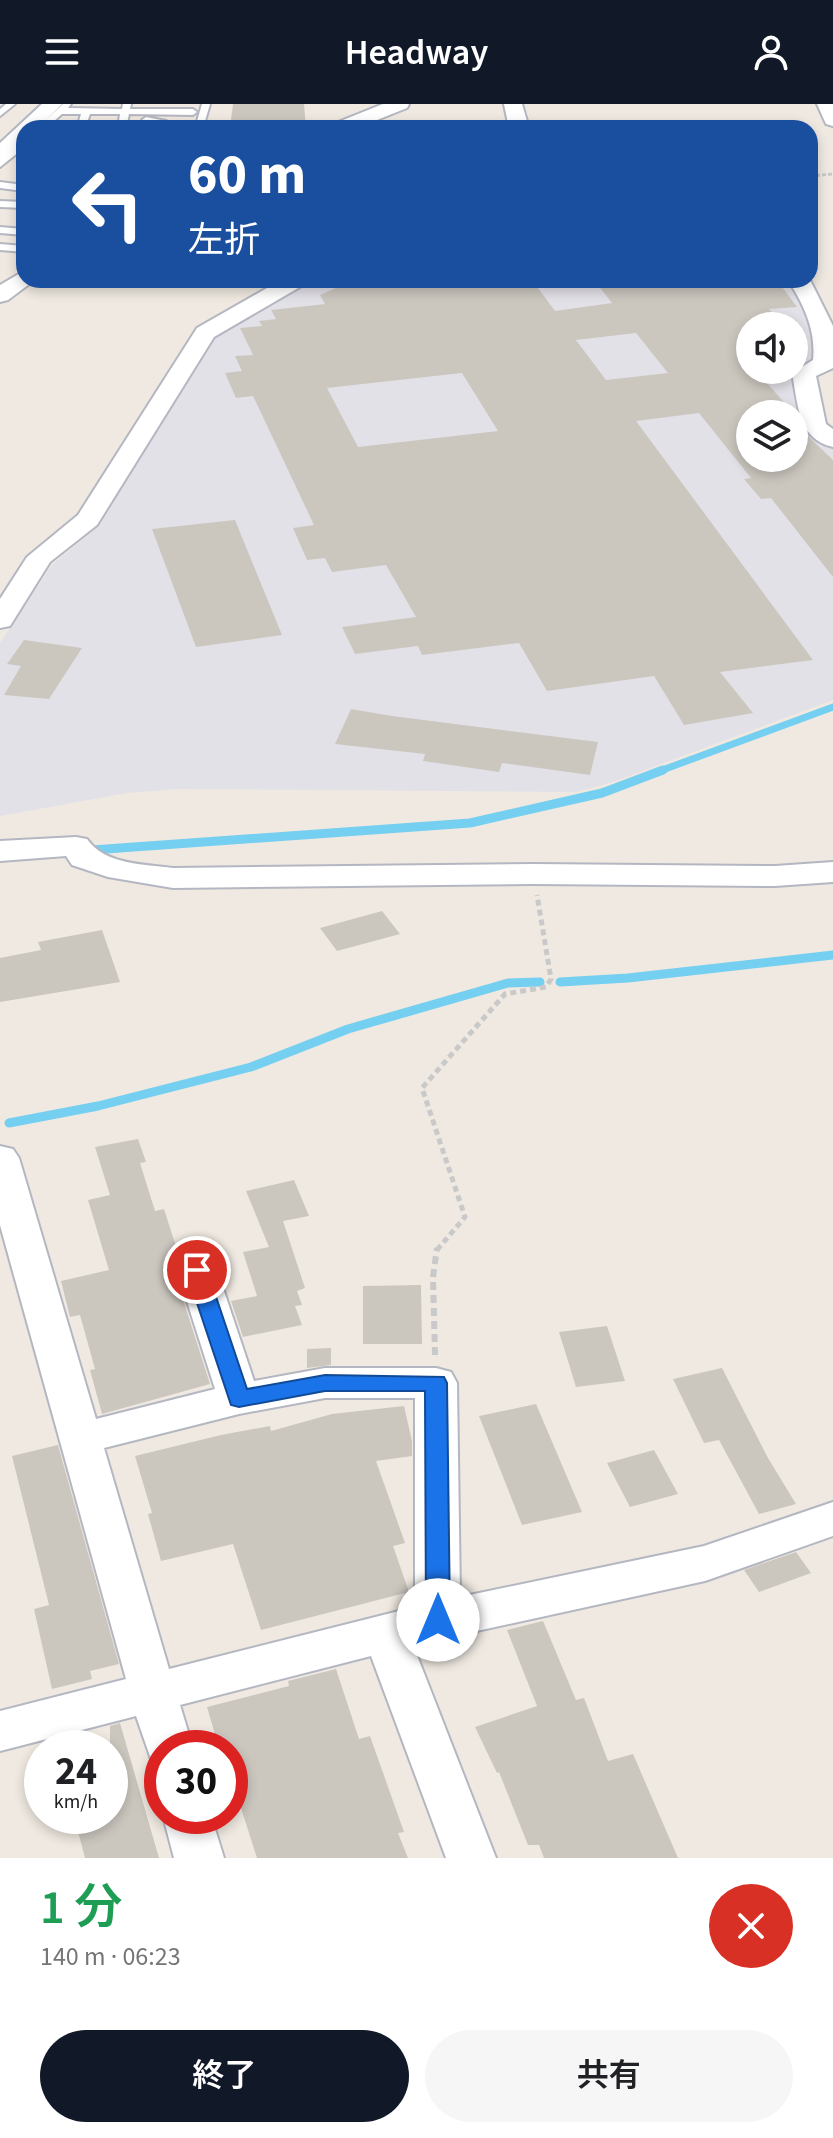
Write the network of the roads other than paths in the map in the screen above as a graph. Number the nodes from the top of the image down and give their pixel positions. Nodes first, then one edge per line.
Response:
1 (11, 104) edge
2 (68, 104) edge
3 (144, 104) edge
4 (400, 104) edge
5 (826, 104) edge
6 (197, 106) edge
7 (56, 108) edge
8 (86, 111) junction
9 (0, 113) edge
10 (125, 115) edge
11 (83, 120) edge
12 (156, 120) edge
13 (360, 120) edge
14 (833, 120) edge
15 (16, 148) edge
16 (0, 164) edge
17 (280, 288) edge
18 (804, 288) edge
19 (828, 360) edge
20 (833, 440) edge
21 (0, 620) edge
22 (0, 851) edge
23 (833, 872) edge
24 (0, 1158) edge
25 (197, 1270) dead end
26 (239, 1399) junction
27 (82, 1438) junction
28 (833, 1519) edge
29 (438, 1620) junction
30 (386, 1634) junction
31 (153, 1692) junction
32 (164, 1730) edge
33 (0, 1731) edge
34 (192, 1834) edge
35 (199, 1858) edge
36 (471, 1858) edge

1 - 9 lane
2 - 7 lane
3 - 6 lane
4 - 13 street
5 - 14 street
6 - 10 lane
7 - 8 lane
8 - 10 lane
8 - 11 lane
10 - 12 lane
15 - 16 lane
17 - 21 street
18 - 19 street
19 - 20 street
22 - 23 street
24 - 27 street
25 - 26 street
26 - 27 street
26 - 29 street
27 - 31 street
28 - 29 street
29 - 30 street
30 - 31 street
30 - 36 street
31 - 32 street
31 - 33 street
34 - 35 street

